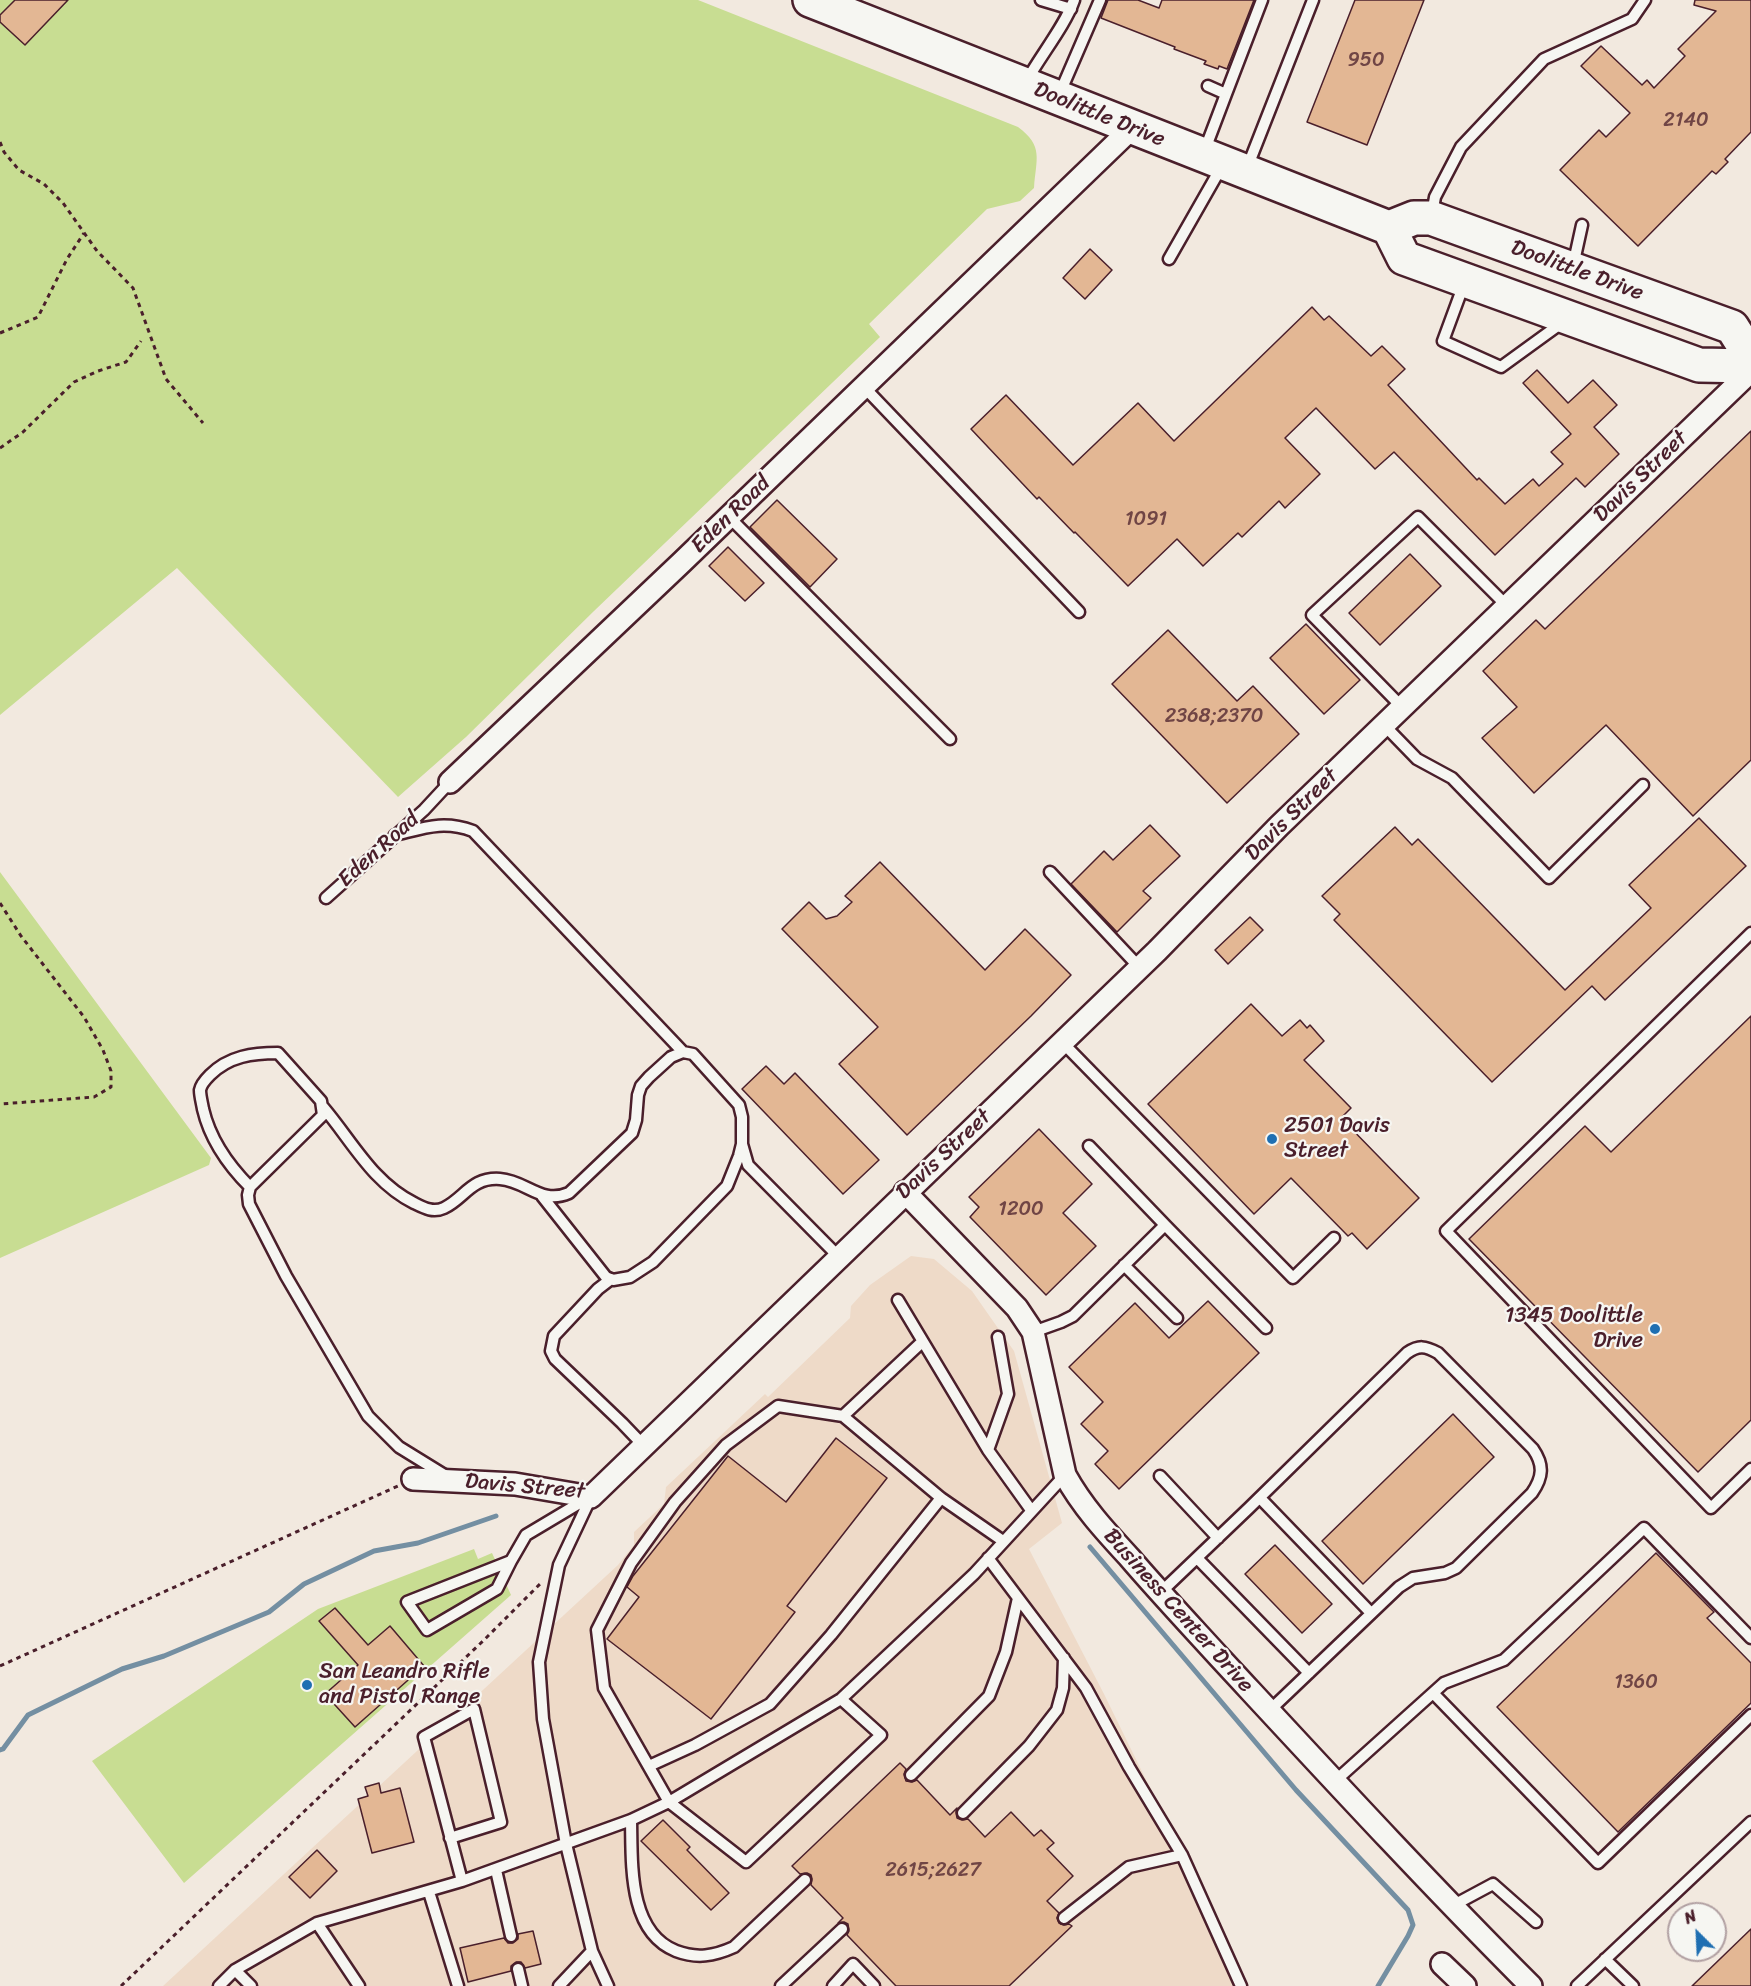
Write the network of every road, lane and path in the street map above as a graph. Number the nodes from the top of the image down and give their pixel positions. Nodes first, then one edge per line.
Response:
1 (810, 0) edge
2 (1041, 0) edge
3 (1100, 0) edge
4 (1262, 0) edge
5 (1313, 0) edge
6 (1645, 0) edge
7 (1072, 5) edge
8 (1025, 85) junction
9 (1208, 86) dead end
10 (1226, 94) junction
11 (1058, 99) junction
12 (1132, 128) junction
13 (0, 141) edge
14 (1224, 163) junction
15 (1431, 218) junction
16 (1582, 225) dead end
17 (1389, 228) junction
18 (84, 233) junction
19 (1169, 259) dead end
20 (1572, 269) junction
21 (1465, 281) junction
22 (1567, 319) junction
23 (0, 333) edge
24 (141, 341) dead end
25 (1751, 357) edge
26 (1751, 366) edge
27 (1751, 371) edge
28 (864, 387) junction
29 (203, 423) dead end
30 (0, 448) edge
31 (729, 517) junction
32 (1508, 607) junction
33 (1079, 612) dead end
34 (1402, 708) junction
35 (1384, 725) junction
36 (950, 739) dead end
37 (450, 782) joint
38 (1643, 785) dead end
39 (395, 836) junction
40 (1050, 872) dead end
41 (326, 898) dead end
42 (0, 903) edge
43 (1751, 933) edge
44 (1140, 968) junction
45 (1062, 1042) junction
46 (683, 1052) junction
47 (0, 1104) edge
48 (323, 1107) junction
49 (742, 1144) junction
50 (1089, 1146) dead end
51 (250, 1187) junction
52 (905, 1192) junction
53 (542, 1196) junction
54 (1165, 1225) junction
55 (1334, 1238) dead end
56 (838, 1256) junction
57 (1124, 1265) junction
58 (611, 1279) junction
59 (898, 1300) dead end
60 (1177, 1318) dead end
61 (1266, 1328) dead end
62 (1033, 1332) junction
63 (998, 1337) dead end
64 (922, 1342) junction
65 (843, 1416) junction
66 (644, 1446) junction
67 (988, 1450) junction
68 (1751, 1469) edge
69 (1065, 1475) junction
70 (1160, 1476) dead end
71 (413, 1479) joint
72 (453, 1481) junction
73 (591, 1497) junction
74 (940, 1498) junction
75 (1260, 1498) junction
76 (1031, 1510) junction
77 (1218, 1538) junction
78 (1003, 1541) junction
79 (988, 1558) junction
80 (1197, 1558) junction
81 (511, 1561) junction
82 (559, 1564) junction
83 (1160, 1593) junction
84 (1018, 1598) junction
85 (1367, 1617) junction
86 (1751, 1638) edge
87 (1064, 1658) junction
88 (0, 1666) edge
89 (1309, 1673) junction
90 (1433, 1693) junction
91 (841, 1699) junction
92 (1269, 1711) junction
93 (1751, 1715) edge
94 (650, 1766) junction
95 (912, 1774) dead end
96 (1334, 1782) junction
97 (669, 1802) junction
98 (963, 1813) dead end
99 (631, 1820) junction
100 (1751, 1822) edge
101 (450, 1838) junction
102 (566, 1844) junction
103 (1182, 1855) junction
104 (496, 1870) junction
105 (805, 1880) dead end
106 (462, 1881) junction
107 (429, 1892) junction
108 (1451, 1906) junction
109 (1064, 1918) dead end
110 (1536, 1922) dead end
111 (317, 1923) junction
112 (842, 1929) dead end
113 (511, 1936) dead end
114 (592, 1951) junction
115 (1605, 1959) junction
116 (1442, 1964) dead end
117 (518, 1969) dead end
118 (235, 1970) junction
119 (121, 1986) edge
120 (219, 1986) edge
121 (251, 1986) edge
122 (359, 1986) edge
123 (458, 1986) edge
124 (522, 1986) edge
125 (559, 1986) edge
126 (608, 1986) edge
127 (781, 1986) edge
128 (833, 1986) edge
129 (874, 1986) edge
130 (1241, 1986) edge
131 (1465, 1986) edge
132 (1531, 1986) edge
133 (1577, 1986) edge
134 (1633, 1986) edge

1 - 8 main road, Doolittle Drive
2 - 7 lane
3 - 11 lane
4 - 10 lane
5 - 14 lane
6 - 15 lane
7 - 8 lane
8 - 11 main road, Doolittle Drive
9 - 10 lane
10 - 14 lane
11 - 12 main road, Doolittle Drive
12 - 14 main road, Doolittle Drive
12 - 28 street, Eden Road
13 - 18 path
14 - 17 main road, Doolittle Drive
14 - 19 lane
15 - 17 main road, Doolittle Drive
15 - 20 main road, Doolittle Drive
16 - 20 lane
17 - 21 main road
18 - 23 path
18 - 29 path
20 - 25 main road, Doolittle Drive
21 - 22 main road
21 - 22 lane
22 - 26 main road
24 - 30 path
27 - 32 street, Davis Street
28 - 31 street, Eden Road
28 - 33 lane
31 - 36 lane
31 - 37 street, Eden Road
32 - 34 street, Davis Street
32 - 34 lane
34 - 35 street, Davis Street
35 - 38 lane
35 - 44 street, Davis Street
37 - 39 lane, Eden Road
39 - 41 lane, Eden Road
39 - 46 lane
40 - 44 lane
42 - 47 path
43 - 68 lane
44 - 45 street, Davis Street
45 - 52 street, Davis Street
45 - 55 lane
46 - 49 lane
46 - 53 lane
48 - 51 lane
48 - 51 lane
48 - 53 lane
49 - 56 lane
49 - 58 lane
50 - 54 lane
51 - 72 lane
52 - 56 street, Davis Street
52 - 62 street, Business Center Drive
53 - 58 lane
54 - 57 lane
54 - 61 lane
56 - 66 street, Davis Street
57 - 60 lane
57 - 62 lane
58 - 66 lane
59 - 64 lane
62 - 69 street, Business Center Drive
63 - 67 lane
64 - 65 lane
64 - 67 lane
65 - 74 lane
65 - 94 lane
66 - 73 street, Davis Street
67 - 76 lane
69 - 76 lane
69 - 83 street, Business Center Drive
70 - 77 lane
71 - 72 street, Davis Street
71 - 88 path
72 - 73 street, Davis Street
73 - 81 lane
73 - 82 lane
74 - 78 lane
74 - 94 lane
75 - 77 lane
75 - 85 lane
75 - 85 lane
76 - 78 lane
77 - 80 lane
78 - 79 lane
79 - 84 lane
79 - 91 lane
80 - 83 lane
80 - 89 lane
81 - 81 lane
82 - 102 lane
82 - 119 path
83 - 92 street, Business Center Drive
84 - 87 lane
84 - 95 lane
85 - 89 lane
86 - 90 lane
87 - 98 lane
87 - 103 lane
89 - 92 lane
90 - 93 lane
90 - 96 lane
91 - 97 lane
91 - 97 lane
92 - 96 street, Business Center Drive
94 - 97 lane
96 - 108 street, Business Center Drive
97 - 99 lane
99 - 102 lane
99 - 105 lane
100 - 115 lane
101 - 101 lane
101 - 106 lane
102 - 104 lane
102 - 114 lane
103 - 109 lane
103 - 130 lane
104 - 106 lane
104 - 113 lane
106 - 107 lane
107 - 111 lane
107 - 123 lane
108 - 110 lane
108 - 132 street, Business Center Drive
111 - 118 lane
111 - 122 lane
112 - 127 lane
114 - 125 lane
114 - 126 lane
115 - 133 lane
115 - 134 lane
116 - 131 street
117 - 124 lane
118 - 120 lane
118 - 121 lane
128 - 129 lane

